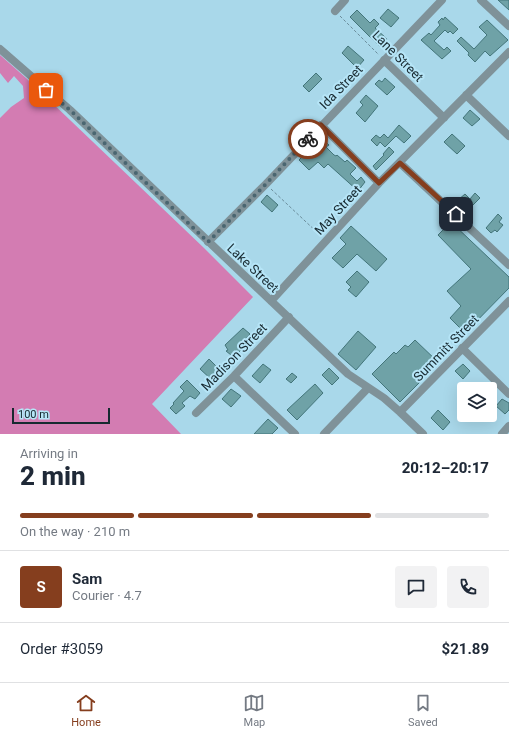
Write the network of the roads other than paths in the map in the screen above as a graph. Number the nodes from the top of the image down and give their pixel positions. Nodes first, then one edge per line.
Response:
1 (345, 0) edge
2 (442, 0) edge
3 (481, 0) edge
4 (335, 11) road end
5 (509, 26) edge
6 (0, 49) edge
7 (509, 52) edge
8 (384, 60) junction
9 (466, 95) junction
10 (444, 118) junction
11 (321, 125) junction
12 (509, 136) edge
13 (400, 163) junction
14 (379, 183) junction
15 (208, 242) junction
16 (509, 265) edge
17 (509, 301) edge
18 (271, 302) junction
19 (289, 317) junction
20 (462, 348) junction
21 (234, 376) junction
22 (368, 388) junction
23 (509, 394) edge
24 (400, 412) junction
25 (196, 413) dead end
26 (509, 426) edge
27 (295, 434) edge
28 (324, 434) edge
29 (423, 434) edge
30 (502, 434) edge

1 - 4 street
2 - 8 street, Ida Street
3 - 5 street
6 - 15 street, Lake Street
7 - 9 street, May Street
8 - 10 street, Lane Street
8 - 11 street, Ida Street
9 - 10 street, May Street
9 - 12 street
10 - 13 street, May Street
11 - 14 street
11 - 15 street, Ida Street
13 - 14 street, May Street
13 - 16 street
14 - 18 street, May Street
15 - 18 street, Lake Street
17 - 20 street, Summitt Street
18 - 19 street, Lake Street
19 - 21 street, Madison Street
19 - 22 street, Lake Street
20 - 23 street
20 - 24 street, Summitt Street
21 - 25 street, Madison Street
21 - 27 street
22 - 24 street, Lake Street
22 - 28 street
24 - 29 street, Lake Street
26 - 30 street

